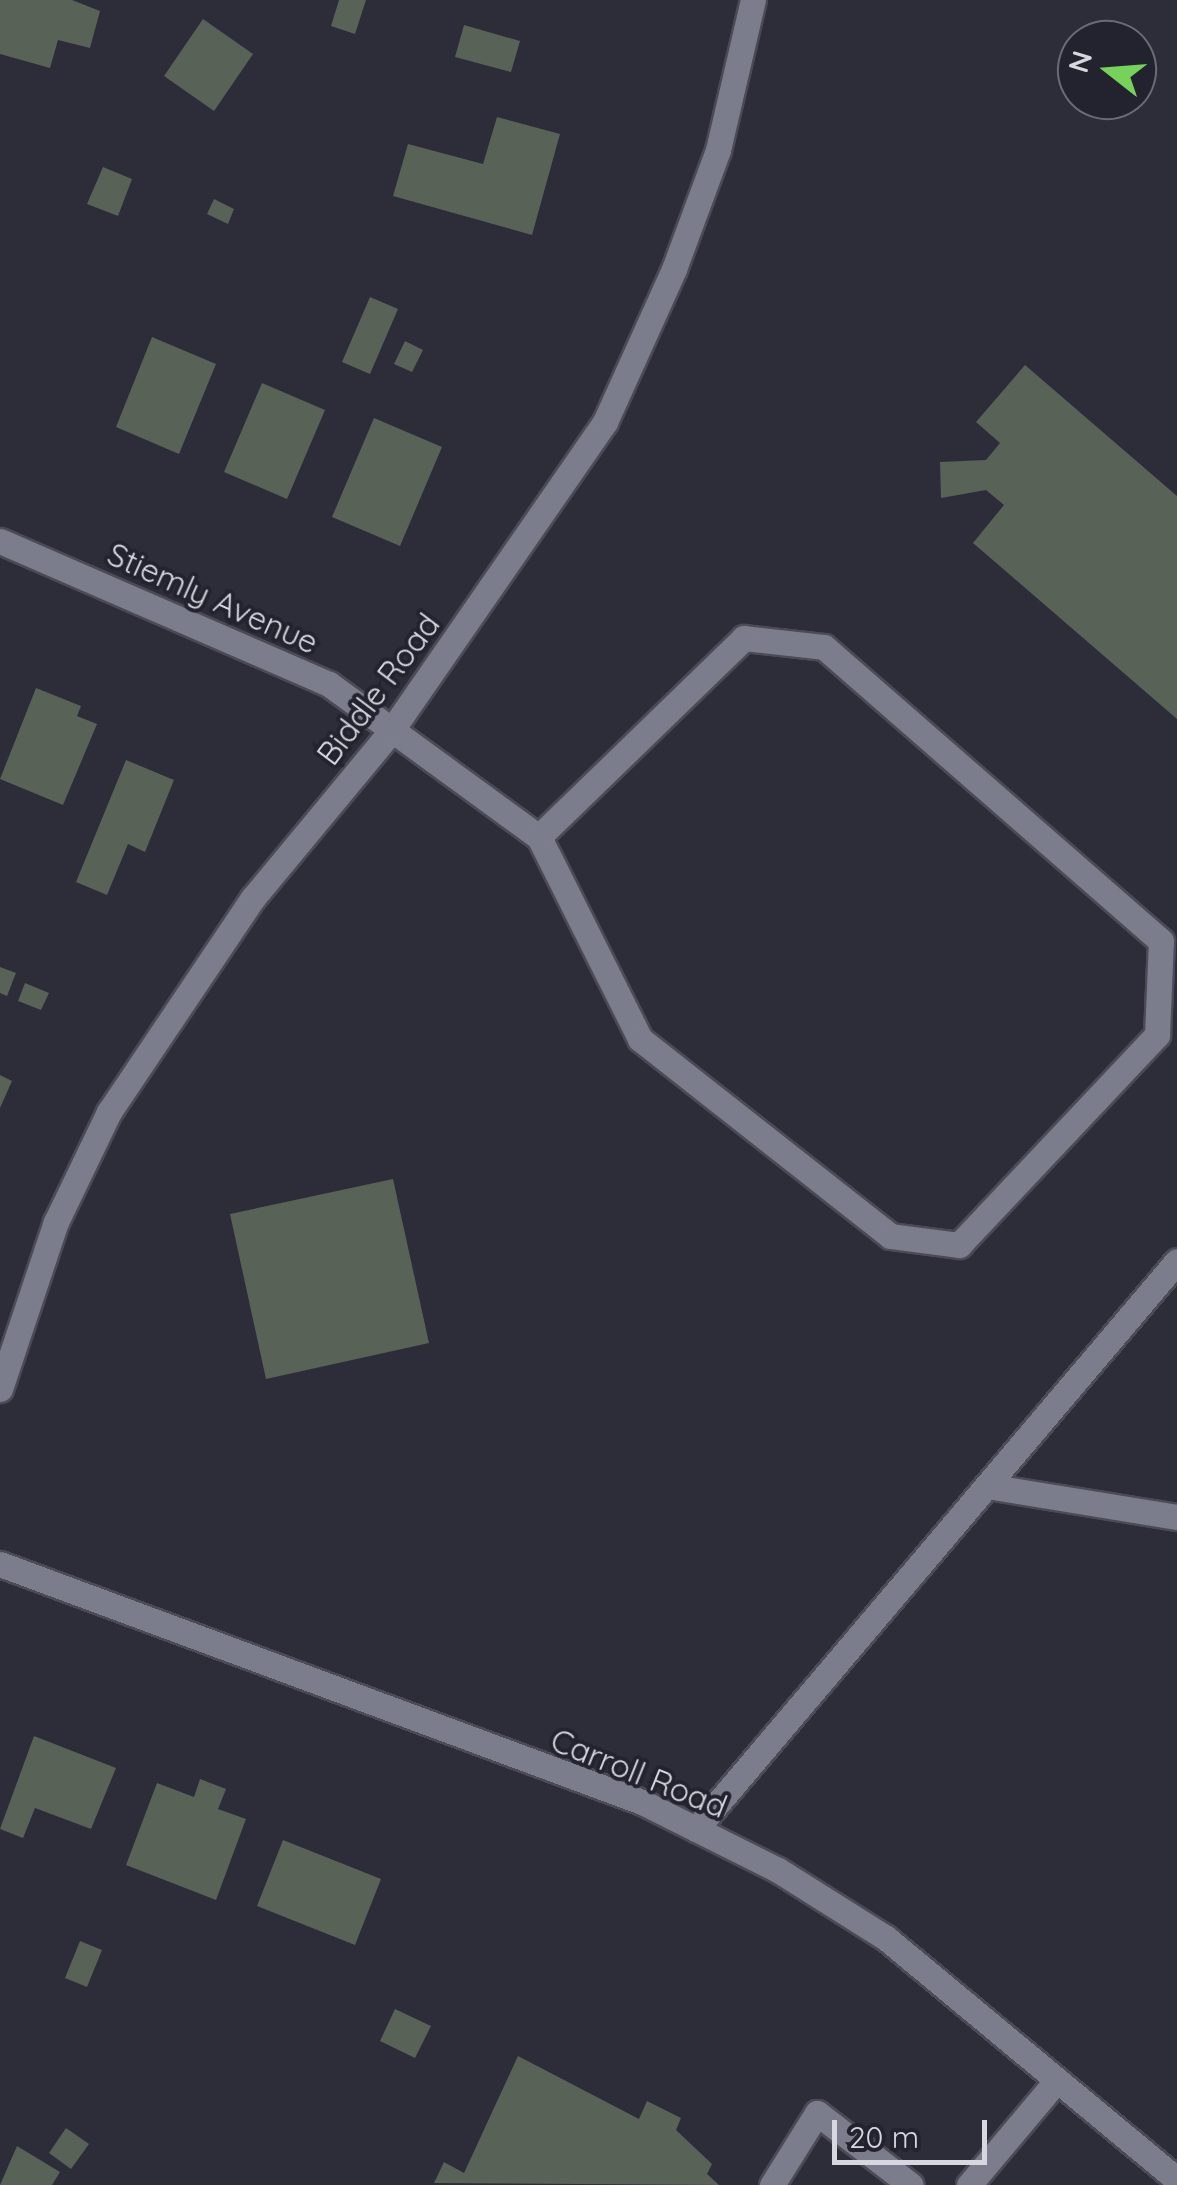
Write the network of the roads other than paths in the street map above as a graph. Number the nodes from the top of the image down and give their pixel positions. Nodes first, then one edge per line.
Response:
1 (753, 0) edge
2 (0, 541) edge
3 (392, 731) junction
4 (540, 837) junction
5 (1177, 1260) edge
6 (0, 1390) edge
7 (987, 1486) junction
8 (1177, 1517) edge
9 (0, 1564) edge
10 (696, 1829) junction
11 (1057, 2080) junction
12 (1177, 2180) edge
13 (772, 2185) edge
14 (912, 2185) edge
15 (970, 2185) edge

1 - 3 street, Biddle Road
2 - 3 street, Stiemly Avenue
3 - 4 street, Stiemly Avenue
3 - 6 street, Biddle Road
4 - 4 street
5 - 7 street
7 - 8 street
7 - 10 street
9 - 10 street, Carroll Road
10 - 11 street, Carroll Road
11 - 12 street, Carroll Road
11 - 15 street
13 - 14 street

